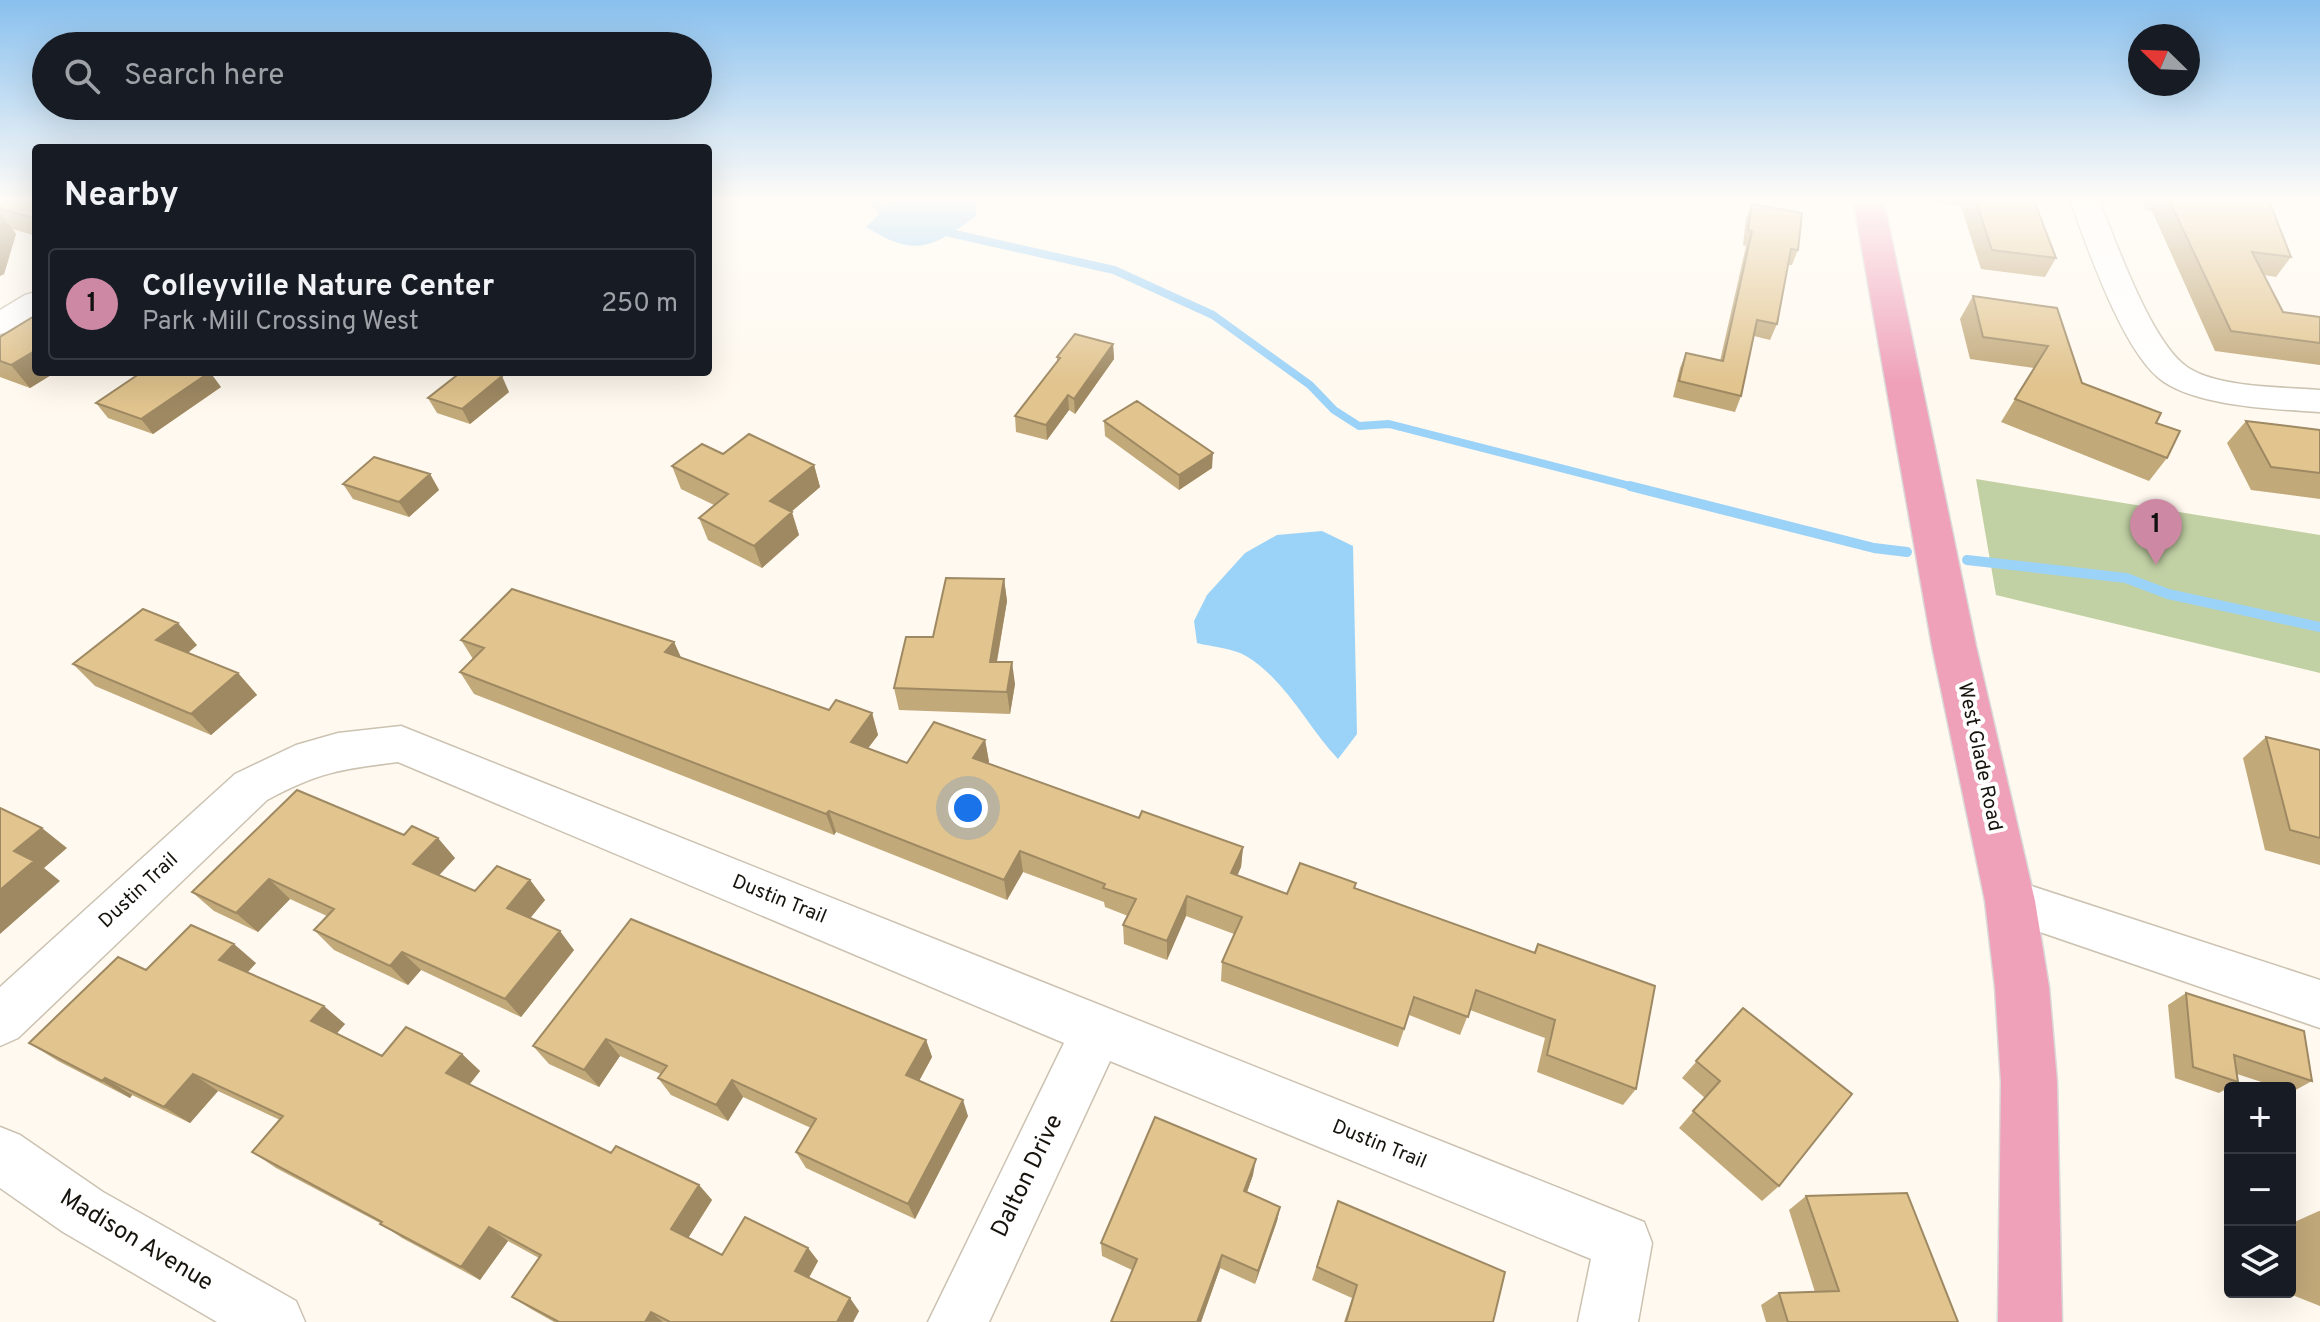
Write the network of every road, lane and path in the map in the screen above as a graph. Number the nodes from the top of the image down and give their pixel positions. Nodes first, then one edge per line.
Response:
1 (1880, 260) edge
2 (2111, 260) edge
3 (32, 304) edge
4 (0, 324) edge
5 (2320, 401) edge
6 (2010, 901) junction
7 (2320, 1004) edge
8 (0, 1021) edge
9 (1097, 1031) junction
10 (0, 1155) edge
11 (275, 1322) edge
12 (958, 1322) edge
13 (1608, 1322) edge
14 (2030, 1322) edge

1 - 6 main road, West Glade Road
2 - 5 street
3 - 4 street
6 - 7 street
6 - 14 main road, West Glade Road
8 - 9 street, Dustin Trail
9 - 12 street, Dalton Drive
9 - 13 street, Dustin Trail
10 - 11 street, Madison Avenue

